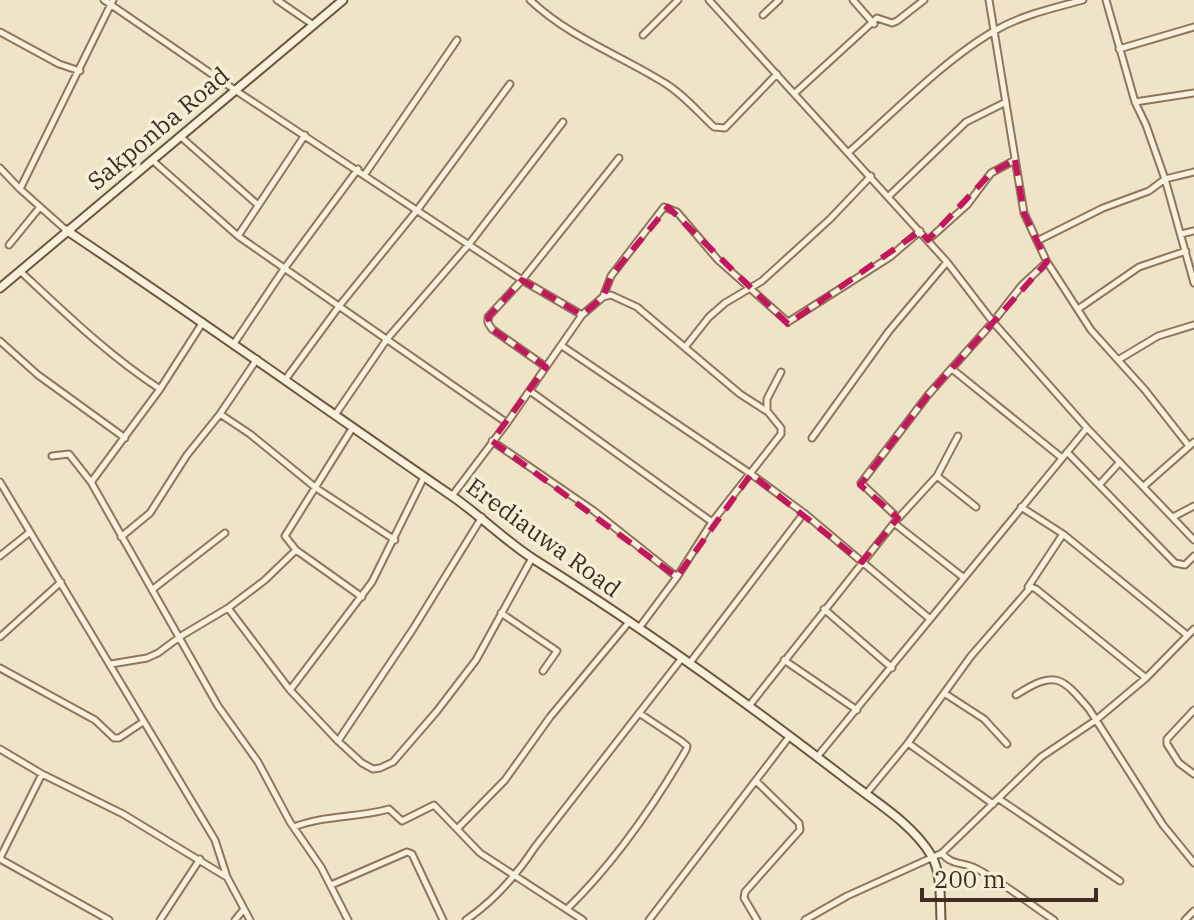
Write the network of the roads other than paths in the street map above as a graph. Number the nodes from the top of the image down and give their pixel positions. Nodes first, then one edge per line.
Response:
1 (104, 0) edge
2 (277, 0) edge
3 (343, 0) edge
4 (530, 0) edge
5 (678, 0) edge
6 (709, 0) edge
7 (779, 0) edge
8 (853, 0) edge
9 (924, 0) edge
10 (989, 0) edge
11 (1083, 0) edge
12 (1106, 0) edge
13 (112, 2) edge
14 (763, 15) dead end
15 (312, 24) junction
16 (874, 24) junction
17 (1194, 27) edge
18 (996, 30) junction
19 (0, 32) edge
20 (643, 35) dead end
21 (457, 40) dead end
22 (1119, 49) junction
23 (80, 71) junction
24 (777, 74) junction
25 (510, 84) dead end
26 (235, 90) junction
27 (795, 93) junction
28 (1194, 93) edge
29 (1006, 102) junction
30 (1135, 102) junction
31 (563, 122) dead end
32 (305, 135) junction
33 (181, 137) junction
34 (849, 152) junction
35 (619, 158) dead end
36 (152, 160) junction
37 (1015, 160) junction
38 (0, 168) edge
39 (358, 169) junction
40 (1194, 172) edge
41 (365, 174) junction
42 (871, 176) junction
43 (1165, 179) junction
44 (20, 189) junction
45 (889, 196) junction
46 (258, 205) junction
47 (40, 207) junction
48 (418, 209) junction
49 (66, 230) junction
50 (920, 231) junction
51 (1194, 231) edge
52 (1181, 234) junction
53 (238, 236) junction
54 (928, 240) junction
55 (1037, 241) junction
56 (470, 243) junction
57 (9, 245) dead end
58 (1186, 251) junction
59 (947, 262) junction
60 (1047, 262) junction
61 (284, 269) junction
62 (19, 271) junction
63 (522, 280) junction
64 (1194, 283) edge
65 (0, 288) edge
66 (749, 289) junction
67 (603, 297) junction
68 (340, 305) junction
69 (1078, 309) junction
70 (582, 315) junction
71 (204, 321) junction
72 (993, 322) junction
73 (1194, 325) edge
74 (387, 339) junction
75 (0, 341) edge
76 (235, 342) junction
77 (562, 346) junction
78 (686, 346) junction
79 (257, 359) junction
80 (1118, 360) junction
81 (546, 367) junction
82 (952, 369) junction
83 (781, 372) dead end
84 (285, 380) junction
85 (160, 389) junction
86 (530, 391) junction
87 (768, 412) junction
88 (220, 414) junction
89 (335, 415) junction
90 (507, 423) junction
91 (353, 427) junction
92 (1087, 428) junction
93 (958, 436) dead end
94 (125, 438) junction
95 (812, 438) dead end
96 (492, 441) junction
97 (1191, 444) edge
98 (1065, 455) junction
99 (52, 456) dead end
100 (1120, 462) junction
101 (751, 474) junction
102 (937, 476) junction
103 (424, 477) junction
104 (0, 482) edge
105 (91, 482) junction
106 (1100, 484) junction
107 (1144, 486) junction
108 (316, 488) junction
109 (452, 496) junction
110 (1194, 506) edge
111 (976, 507) dead end
112 (1021, 507) junction
113 (804, 513) junction
114 (482, 517) junction
115 (1173, 517) junction
116 (896, 520) junction
117 (712, 522) junction
118 (30, 532) junction
119 (225, 533) dead end
120 (1063, 534) junction
121 (121, 537) junction
122 (395, 540) junction
123 (1194, 540) edge
124 (296, 550) junction
125 (0, 556) edge
126 (1194, 556) edge
127 (532, 558) junction
128 (862, 562) junction
129 (677, 577) junction
130 (964, 578) junction
131 (61, 582) junction
132 (153, 589) junction
133 (1027, 589) junction
134 (362, 597) junction
135 (228, 608) junction
136 (824, 609) junction
137 (501, 613) junction
138 (930, 619) junction
139 (629, 622) junction
140 (638, 629) junction
141 (1194, 629) edge
142 (1187, 635) junction
143 (181, 636) junction
144 (0, 637) edge
145 (784, 660) junction
146 (686, 661) junction
147 (111, 664) junction
148 (0, 668) edge
149 (892, 668) junction
150 (543, 671) dead end
151 (1146, 678) junction
152 (290, 690) junction
153 (944, 693) junction
154 (1016, 695) dead end
155 (748, 707) junction
156 (857, 710) junction
157 (1194, 710) edge
158 (639, 713) junction
159 (1096, 720) junction
160 (143, 722) junction
161 (789, 737) junction
162 (338, 741) junction
163 (908, 743) junction
164 (1007, 744) dead end
165 (0, 749) edge
166 (817, 757) junction
167 (42, 774) junction
168 (1194, 774) edge
169 (756, 781) junction
170 (866, 795) junction
171 (999, 799) junction
172 (993, 804) junction
173 (294, 827) junction
174 (458, 828) junction
175 (942, 853) junction
176 (932, 856) junction
177 (0, 858) edge
178 (200, 859) junction
179 (1194, 863) edge
180 (227, 877) junction
181 (515, 877) junction
182 (1120, 881) dead end
183 (331, 885) junction
184 (244, 909) junction
185 (567, 909) junction
186 (1194, 911) edge
187 (109, 920) edge
188 (160, 920) edge
189 (235, 920) edge
190 (250, 920) edge
191 (348, 920) edge
192 (443, 920) edge
193 (466, 920) edge
194 (583, 920) edge
195 (649, 920) edge
196 (757, 920) edge
197 (805, 920) edge
198 (941, 920) edge
199 (1054, 920) edge
200 (1185, 920) edge

1 - 13 street
2 - 15 street
3 - 15 street, Sakponba Road
4 - 24 street
5 - 20 street
6 - 24 street
7 - 14 street
8 - 16 street
9 - 16 street
10 - 18 street
11 - 18 street
12 - 22 street
13 - 23 street
13 - 26 street
15 - 26 street, Sakponba Road
16 - 27 street
17 - 22 street
18 - 29 street
18 - 34 street
19 - 23 street
21 - 41 street
22 - 30 street
23 - 44 street
24 - 27 street
25 - 48 street
26 - 32 street
26 - 33 street, Sakponba Road
27 - 34 street
28 - 30 street
29 - 37 street
29 - 45 street
30 - 43 street
31 - 56 street
32 - 39 street
32 - 46 street
33 - 36 street, Sakponba Road
33 - 46 street
34 - 42 street
35 - 63 street
36 - 49 street, Sakponba Road
36 - 53 street
37 - 54 street
37 - 55 street
38 - 44 street
39 - 41 street
39 - 61 street
40 - 43 street
41 - 48 street
42 - 45 street
42 - 66 street
43 - 52 street
43 - 55 street
44 - 47 street
45 - 50 street
46 - 53 street
47 - 49 street
47 - 57 street
48 - 56 street
48 - 68 street
49 - 62 street, Sakponba Road
49 - 71 street, Erediauwa Road
50 - 54 street
50 - 66 street
51 - 52 street
52 - 58 street
53 - 61 street
54 - 59 street
55 - 60 street
56 - 63 street
56 - 74 street
58 - 64 street
58 - 69 street
59 - 72 street
59 - 95 street
60 - 69 street
60 - 72 street
61 - 68 street
61 - 76 street
62 - 65 street, Sakponba Road
62 - 85 street
63 - 70 street
63 - 81 street
66 - 67 street
66 - 78 street
67 - 70 street
67 - 78 street
68 - 74 street
68 - 84 street
69 - 80 street
70 - 77 street
71 - 76 street, Erediauwa Road
71 - 85 street
72 - 82 street
72 - 92 street
73 - 80 street
74 - 89 street
74 - 90 street
75 - 94 street
76 - 79 street, Erediauwa Road
77 - 81 street
77 - 101 street
78 - 87 street
79 - 84 street, Erediauwa Road
79 - 88 street
80 - 97 street
81 - 86 street
82 - 98 street
82 - 116 street
83 - 87 street
84 - 89 street, Erediauwa Road
85 - 94 street
86 - 90 street
86 - 117 street
87 - 101 street
88 - 108 street
88 - 121 street
89 - 91 street, Erediauwa Road
90 - 96 street
91 - 103 street, Erediauwa Road
91 - 108 street
92 - 98 street
92 - 100 street
93 - 102 street
94 - 105 street
96 - 109 street
96 - 129 street
97 - 107 street
98 - 106 street
98 - 112 street
99 - 105 street
100 - 106 street
100 - 107 street
101 - 113 street
101 - 117 street
102 - 111 street
102 - 116 street
103 - 109 street, Erediauwa Road
103 - 122 street
104 - 118 street
105 - 121 street
106 - 126 street
107 - 115 street
108 - 122 street
108 - 124 street
109 - 114 street, Erediauwa Road
110 - 115 street
112 - 120 street
112 - 130 street
113 - 128 street
113 - 146 street
114 - 127 street, Erediauwa Road
114 - 162 street
115 - 123 street
116 - 128 street
116 - 130 street
117 - 129 street
118 - 125 street
118 - 131 street
119 - 132 street
120 - 133 street
120 - 142 street
121 - 132 street
122 - 134 street
124 - 134 street
124 - 135 street
127 - 137 street
127 - 139 street, Erediauwa Road
128 - 136 street
128 - 138 street
129 - 140 street
130 - 138 street
131 - 144 street
131 - 147 street
132 - 143 street
133 - 151 street
133 - 153 street
134 - 152 street
135 - 143 street
135 - 152 street
136 - 145 street
136 - 149 street
137 - 150 street
137 - 162 street
138 - 149 street
139 - 140 street, Erediauwa Road
139 - 174 street
140 - 146 street, Erediauwa Road
141 - 142 street
142 - 151 street
143 - 147 street
143 - 173 street
145 - 155 street
145 - 156 street
146 - 155 street, Erediauwa Road
146 - 158 street
147 - 160 street
148 - 160 street
149 - 156 street
151 - 159 street
152 - 162 street
153 - 163 street
153 - 164 street
154 - 159 street
155 - 161 street, Erediauwa Road
156 - 166 street
157 - 168 street
158 - 181 street
158 - 185 street
159 - 171 street
159 - 179 street
160 - 180 street
161 - 166 street, Erediauwa Road
161 - 169 street
163 - 170 street
163 - 172 street
165 - 167 street
166 - 170 street, Erediauwa Road
167 - 177 street
167 - 178 street
169 - 195 street
169 - 196 street
170 - 176 street, Erediauwa Road
171 - 172 street
171 - 182 street
172 - 175 street
173 - 174 street
173 - 183 street
174 - 181 street
175 - 176 street
175 - 199 street
176 - 197 street
176 - 198 street
177 - 187 street
178 - 180 street
178 - 188 street
180 - 184 street
181 - 185 street
181 - 193 street
183 - 191 street
183 - 192 street
184 - 189 street
184 - 190 street
185 - 194 street
186 - 200 street

